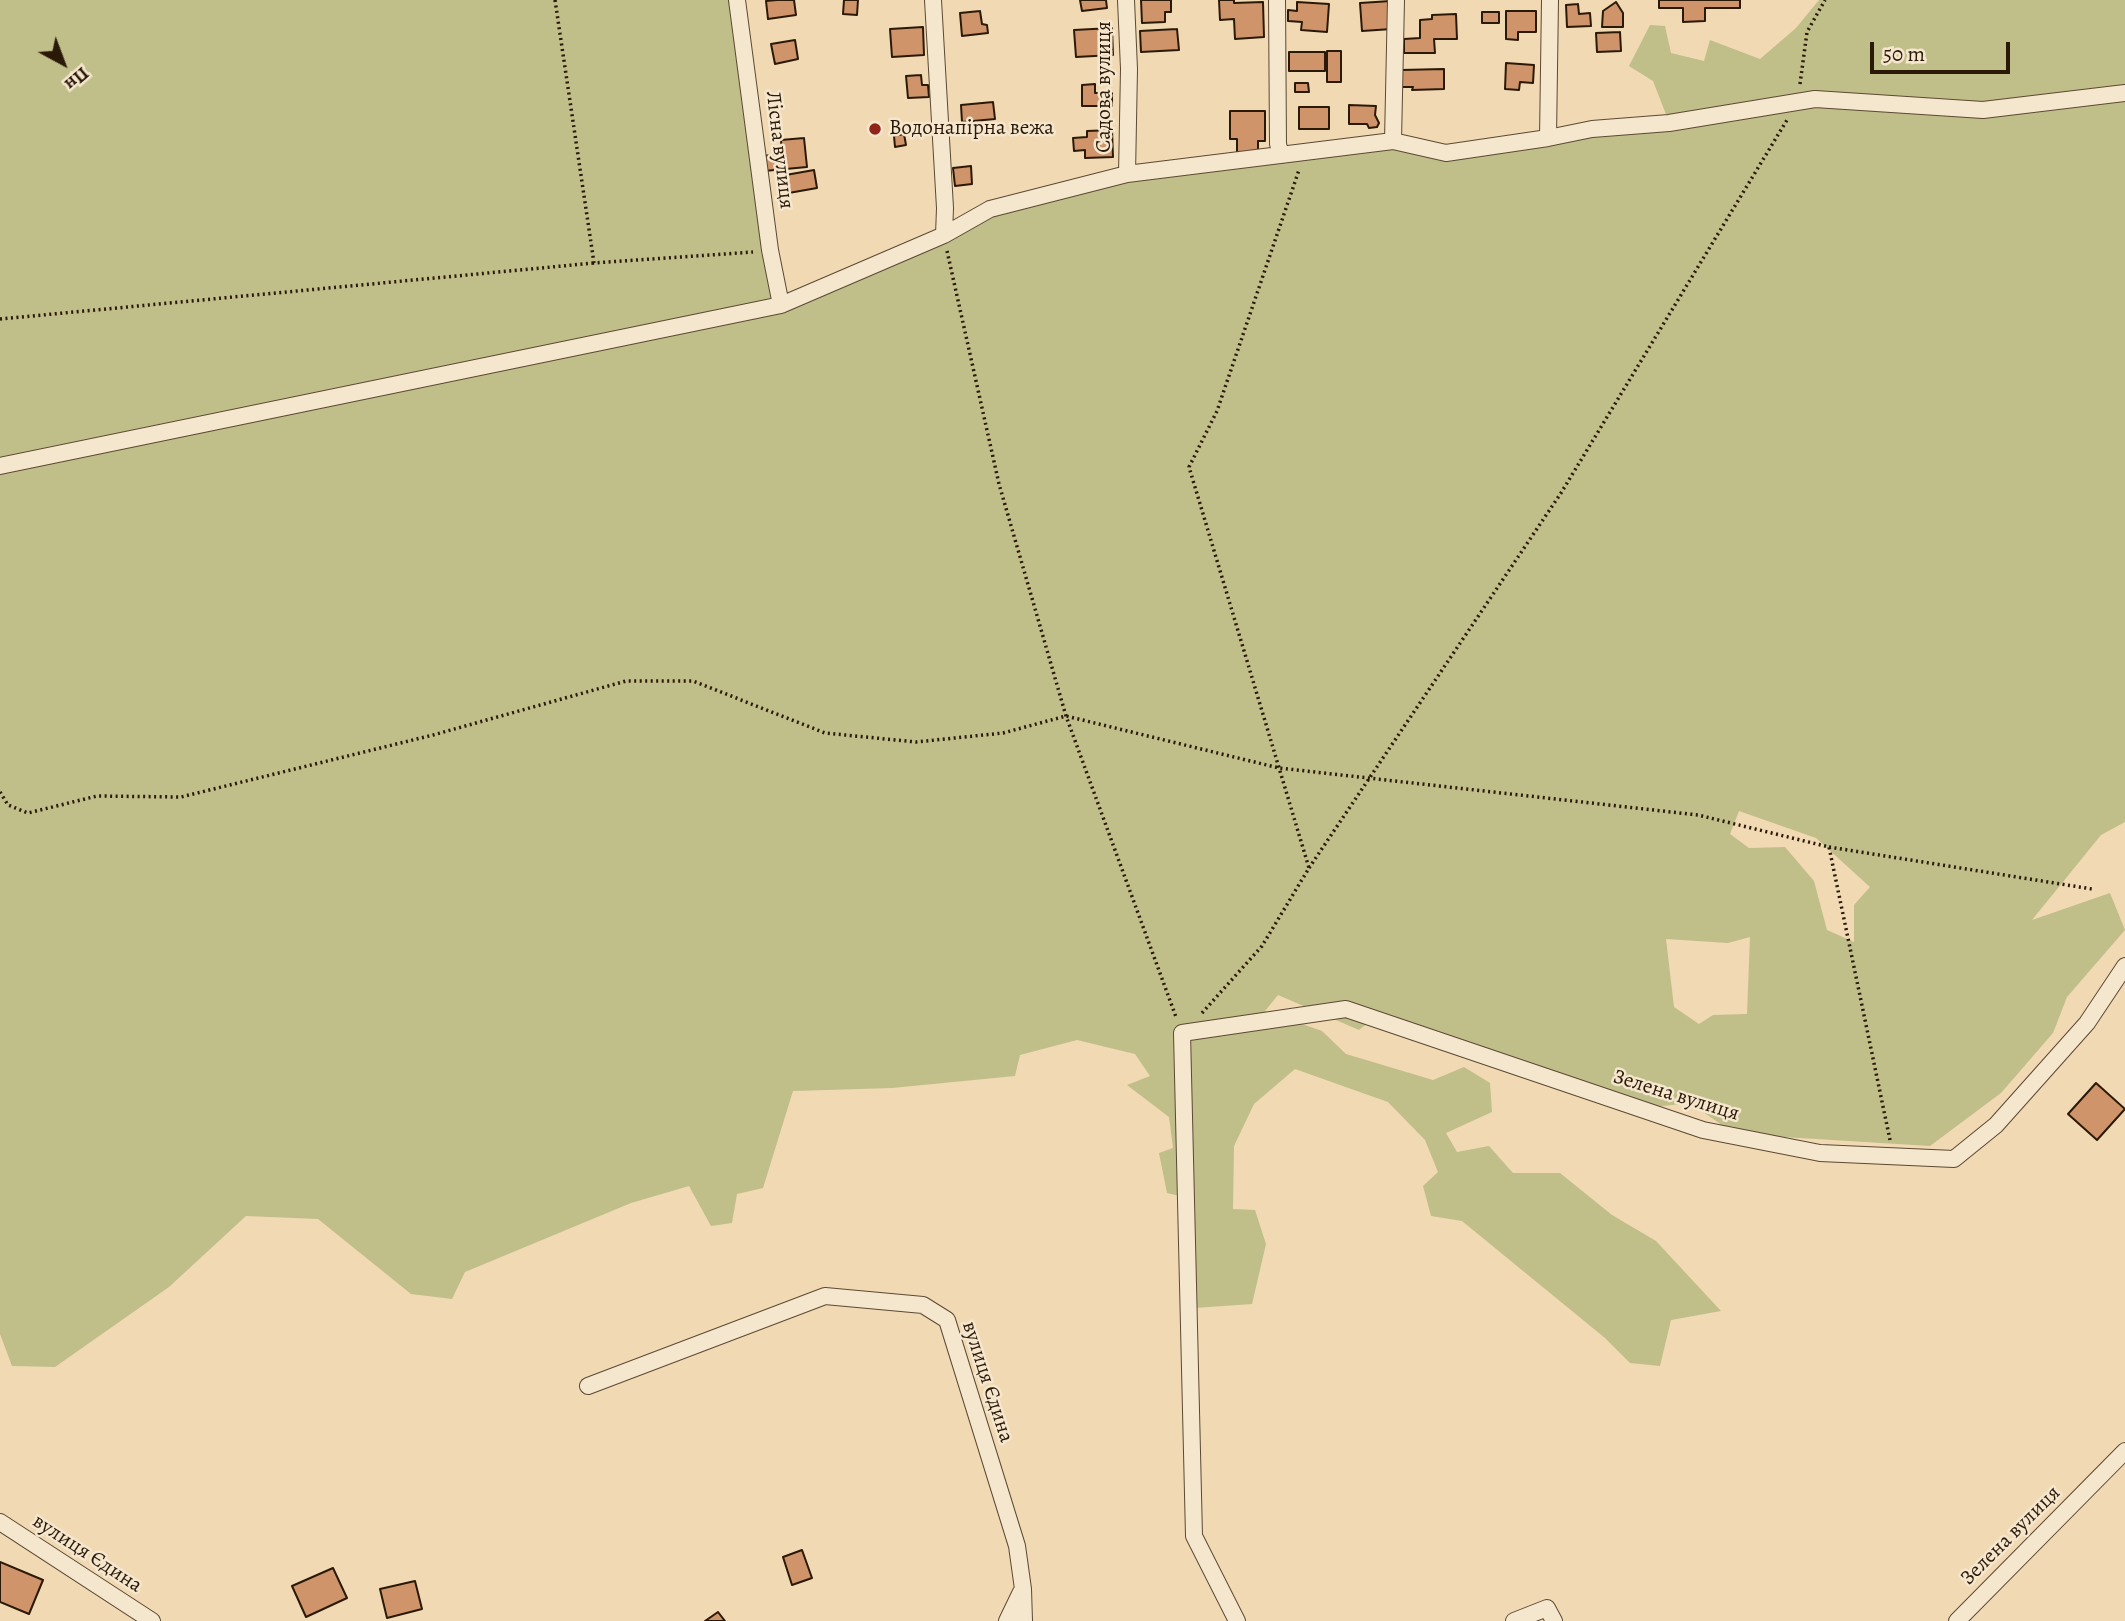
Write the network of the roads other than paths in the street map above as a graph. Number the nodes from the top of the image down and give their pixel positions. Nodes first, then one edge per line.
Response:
1 (737, 0) edge
2 (933, 0) edge
3 (1125, 0) edge
4 (1277, 0) edge
5 (1396, 0) edge
6 (1550, 0) edge
7 (2125, 93) edge
8 (1548, 138) junction
9 (1393, 141) junction
10 (1282, 155) junction
11 (1127, 174) junction
12 (944, 235) junction
13 (781, 305) junction
14 (0, 466) edge
15 (2125, 966) edge
16 (588, 1386) dead end
17 (2125, 1451) edge
18 (0, 1522) edge
19 (1023, 1587) junction
20 (152, 1621) edge
21 (1007, 1621) edge
22 (1024, 1621) edge
23 (1237, 1621) edge
24 (1514, 1621) edge
25 (1554, 1621) edge
26 (1956, 1621) edge

1 - 13 street, Лісна вулиця
2 - 12 street
3 - 11 street, Садова вулиця
4 - 10 street
5 - 9 street
6 - 8 street
7 - 8 street
8 - 9 street
9 - 10 street
10 - 11 street
11 - 12 street
12 - 13 street
13 - 14 street
15 - 23 street, Зелена вулиця
16 - 19 street, вулиця Єдина
17 - 26 street, Зелена вулиця
18 - 20 street, вулиця Єдина
19 - 21 street
19 - 22 street, вулиця Єдина
24 - 25 street

